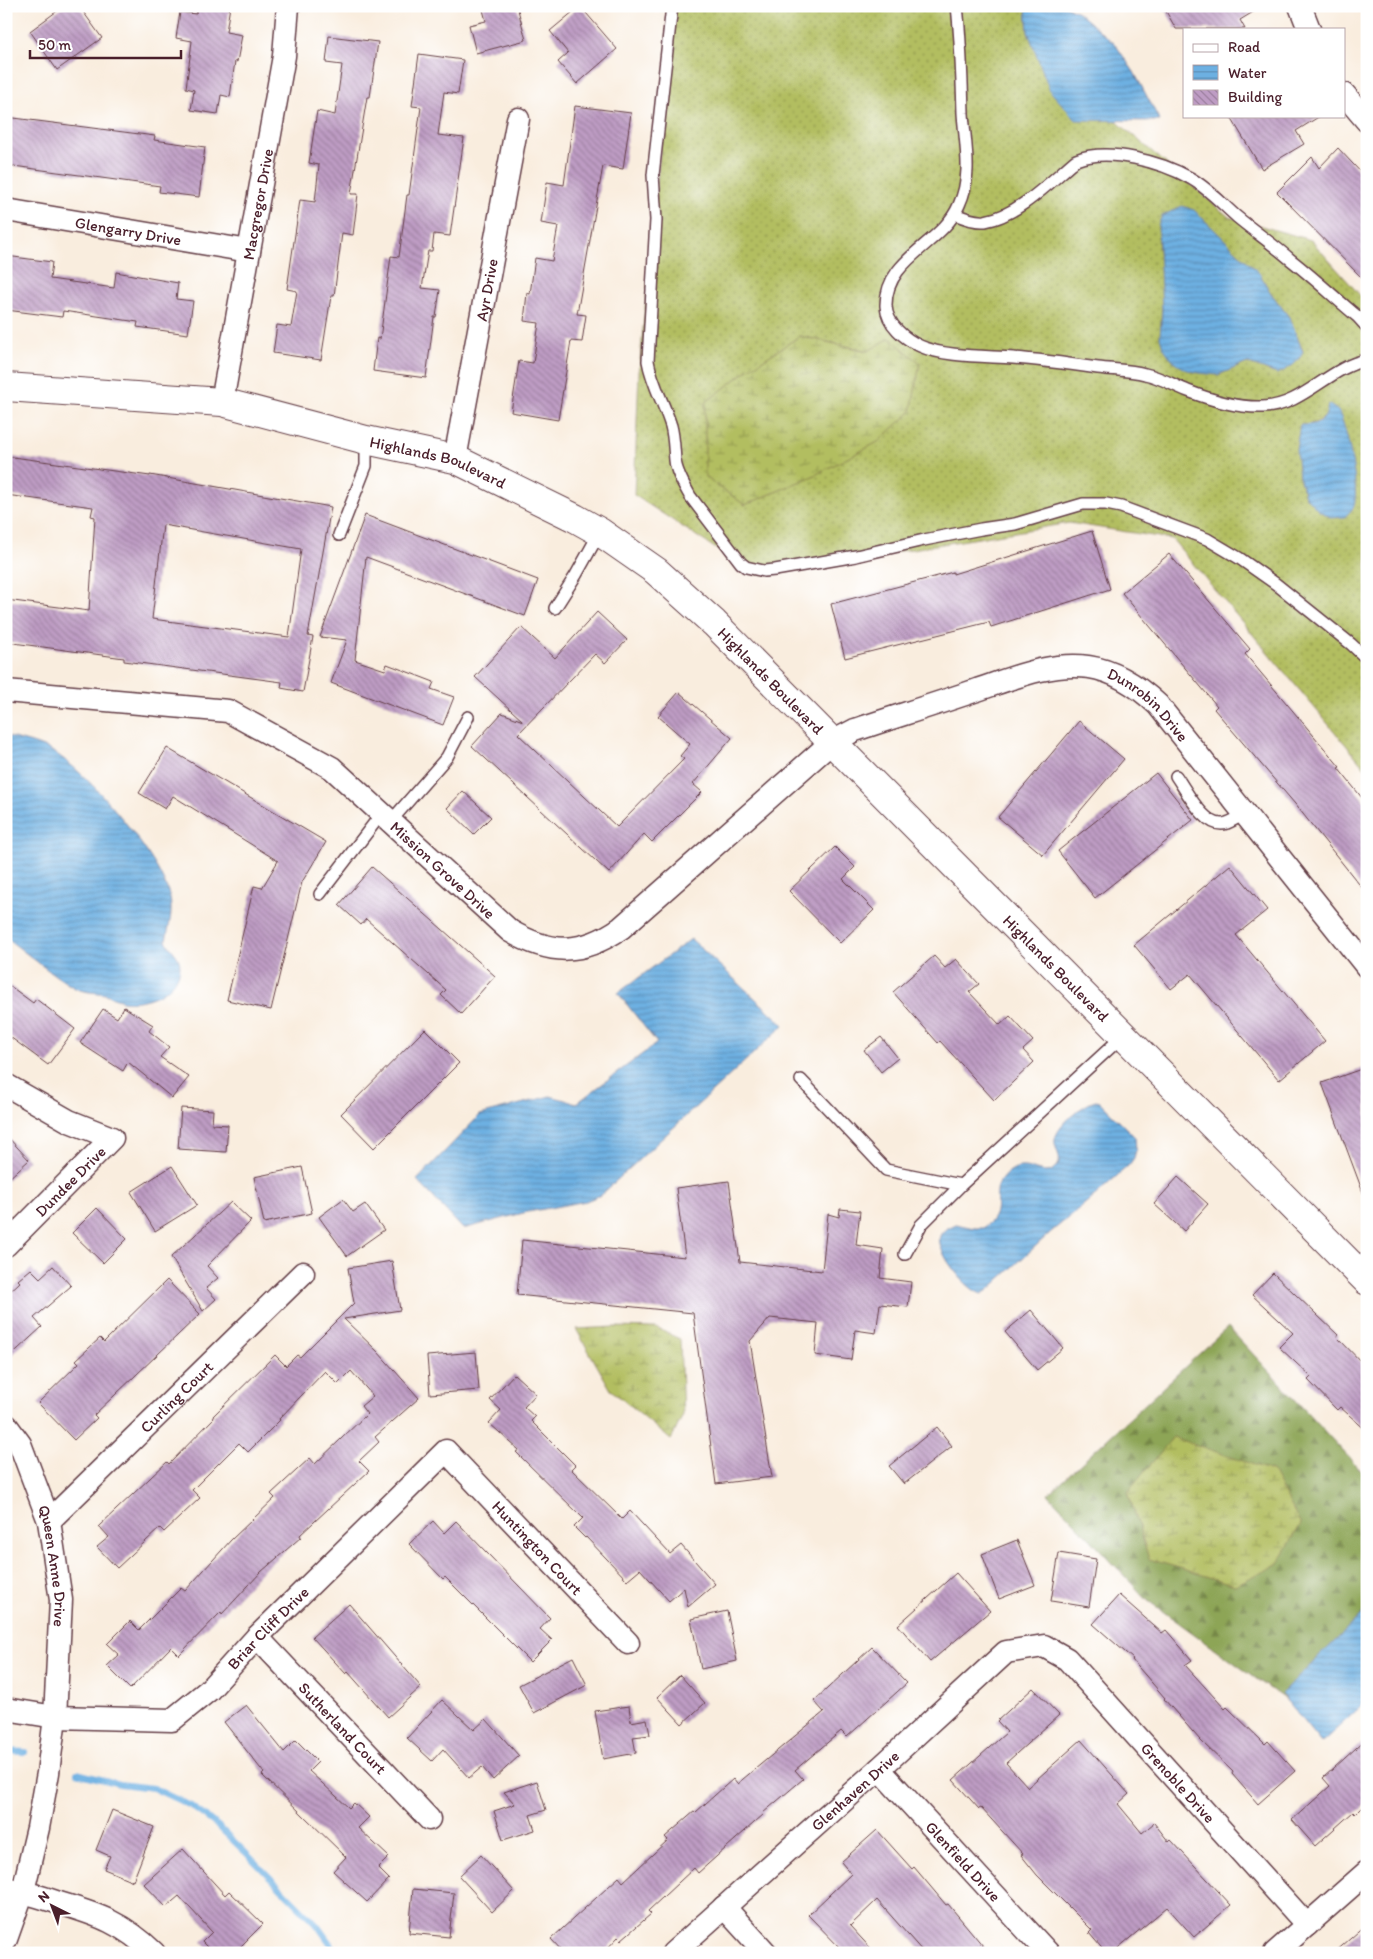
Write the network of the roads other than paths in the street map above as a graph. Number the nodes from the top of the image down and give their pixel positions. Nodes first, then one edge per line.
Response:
1 (288, 6) edge
2 (672, 6) edge
3 (957, 6) edge
4 (1300, 6) edge
5 (1309, 28) edge
6 (1346, 96) edge
7 (518, 119) dead end
8 (1367, 121) edge
9 (6, 210) edge
10 (955, 214) junction
11 (249, 251) junction
12 (1367, 327) edge
13 (1367, 360) edge
14 (6, 387) edge
15 (222, 402) junction
16 (366, 440) junction
17 (455, 459) junction
18 (600, 532) junction
19 (339, 535) dead end
20 (555, 608) dead end
21 (1367, 659) edge
22 (6, 691) edge
23 (468, 717) dead end
24 (832, 742) junction
25 (1176, 776) dead end
26 (1245, 813) junction
27 (386, 817) junction
28 (320, 894) dead end
29 (1367, 967) edge
30 (1124, 1035) junction
31 (801, 1080) dead end
32 (6, 1085) edge
33 (961, 1185) junction
34 (6, 1245) edge
35 (906, 1254) dead end
36 (303, 1273) dead end
37 (1367, 1281) edge
38 (6, 1425) edge
39 (446, 1451) joint
40 (49, 1521) junction
41 (257, 1637) junction
42 (628, 1643) dead end
43 (1044, 1646) joint
44 (6, 1709) edge
45 (55, 1718) junction
46 (879, 1769) junction
47 (429, 1819) dead end
48 (1367, 1872) edge
49 (14, 1890) edge
50 (724, 1907) junction
51 (1306, 1926) junction
52 (6, 1939) edge
53 (154, 1953) edge
54 (673, 1953) edge
55 (766, 1953) edge
56 (1048, 1953) edge
57 (1275, 1953) edge

1 - 11 street, Macgregor Drive
2 - 21 lane
3 - 10 lane
4 - 5 street
6 - 8 street
7 - 17 street, Ayr Drive
9 - 11 street, Glengarry Drive
10 - 12 lane
10 - 13 lane
11 - 15 street, Macgregor Drive
14 - 15 street, Highlands Boulevard
15 - 16 street, Highlands Boulevard
16 - 17 street, Highlands Boulevard
16 - 19 lane
17 - 18 street, Highlands Boulevard
18 - 20 lane
18 - 24 street, Highlands Boulevard
22 - 27 street, Mission Grove Drive
23 - 27 lane
24 - 26 street, Dunrobin Drive
24 - 27 street, Mission Grove Drive
24 - 30 street, Highlands Boulevard
25 - 26 lane
26 - 29 street, Dunrobin Drive
27 - 28 lane
30 - 33 lane
30 - 37 street, Highlands Boulevard
31 - 33 lane
32 - 34 street, Dundee Drive
33 - 35 lane
36 - 40 street, Curling Court
38 - 40 street, Queen Anne Drive
39 - 41 street, Briar Cliff Drive
39 - 42 street, Huntington Court
40 - 45 street, Queen Anne Drive
41 - 45 street, Briar Cliff Drive
41 - 47 street, Sutherland Court
43 - 46 street, Glenhaven Drive
43 - 51 street, Grenoble Drive
44 - 45 street, Briar Cliff Drive
45 - 49 street, Queen Anne Drive
46 - 50 street, Glenhaven Drive
46 - 56 street, Glenfield Drive
48 - 51 street
49 - 52 street, Queen Anne Drive
49 - 53 street
50 - 54 street, Glenhaven Drive
50 - 55 street
51 - 57 street

